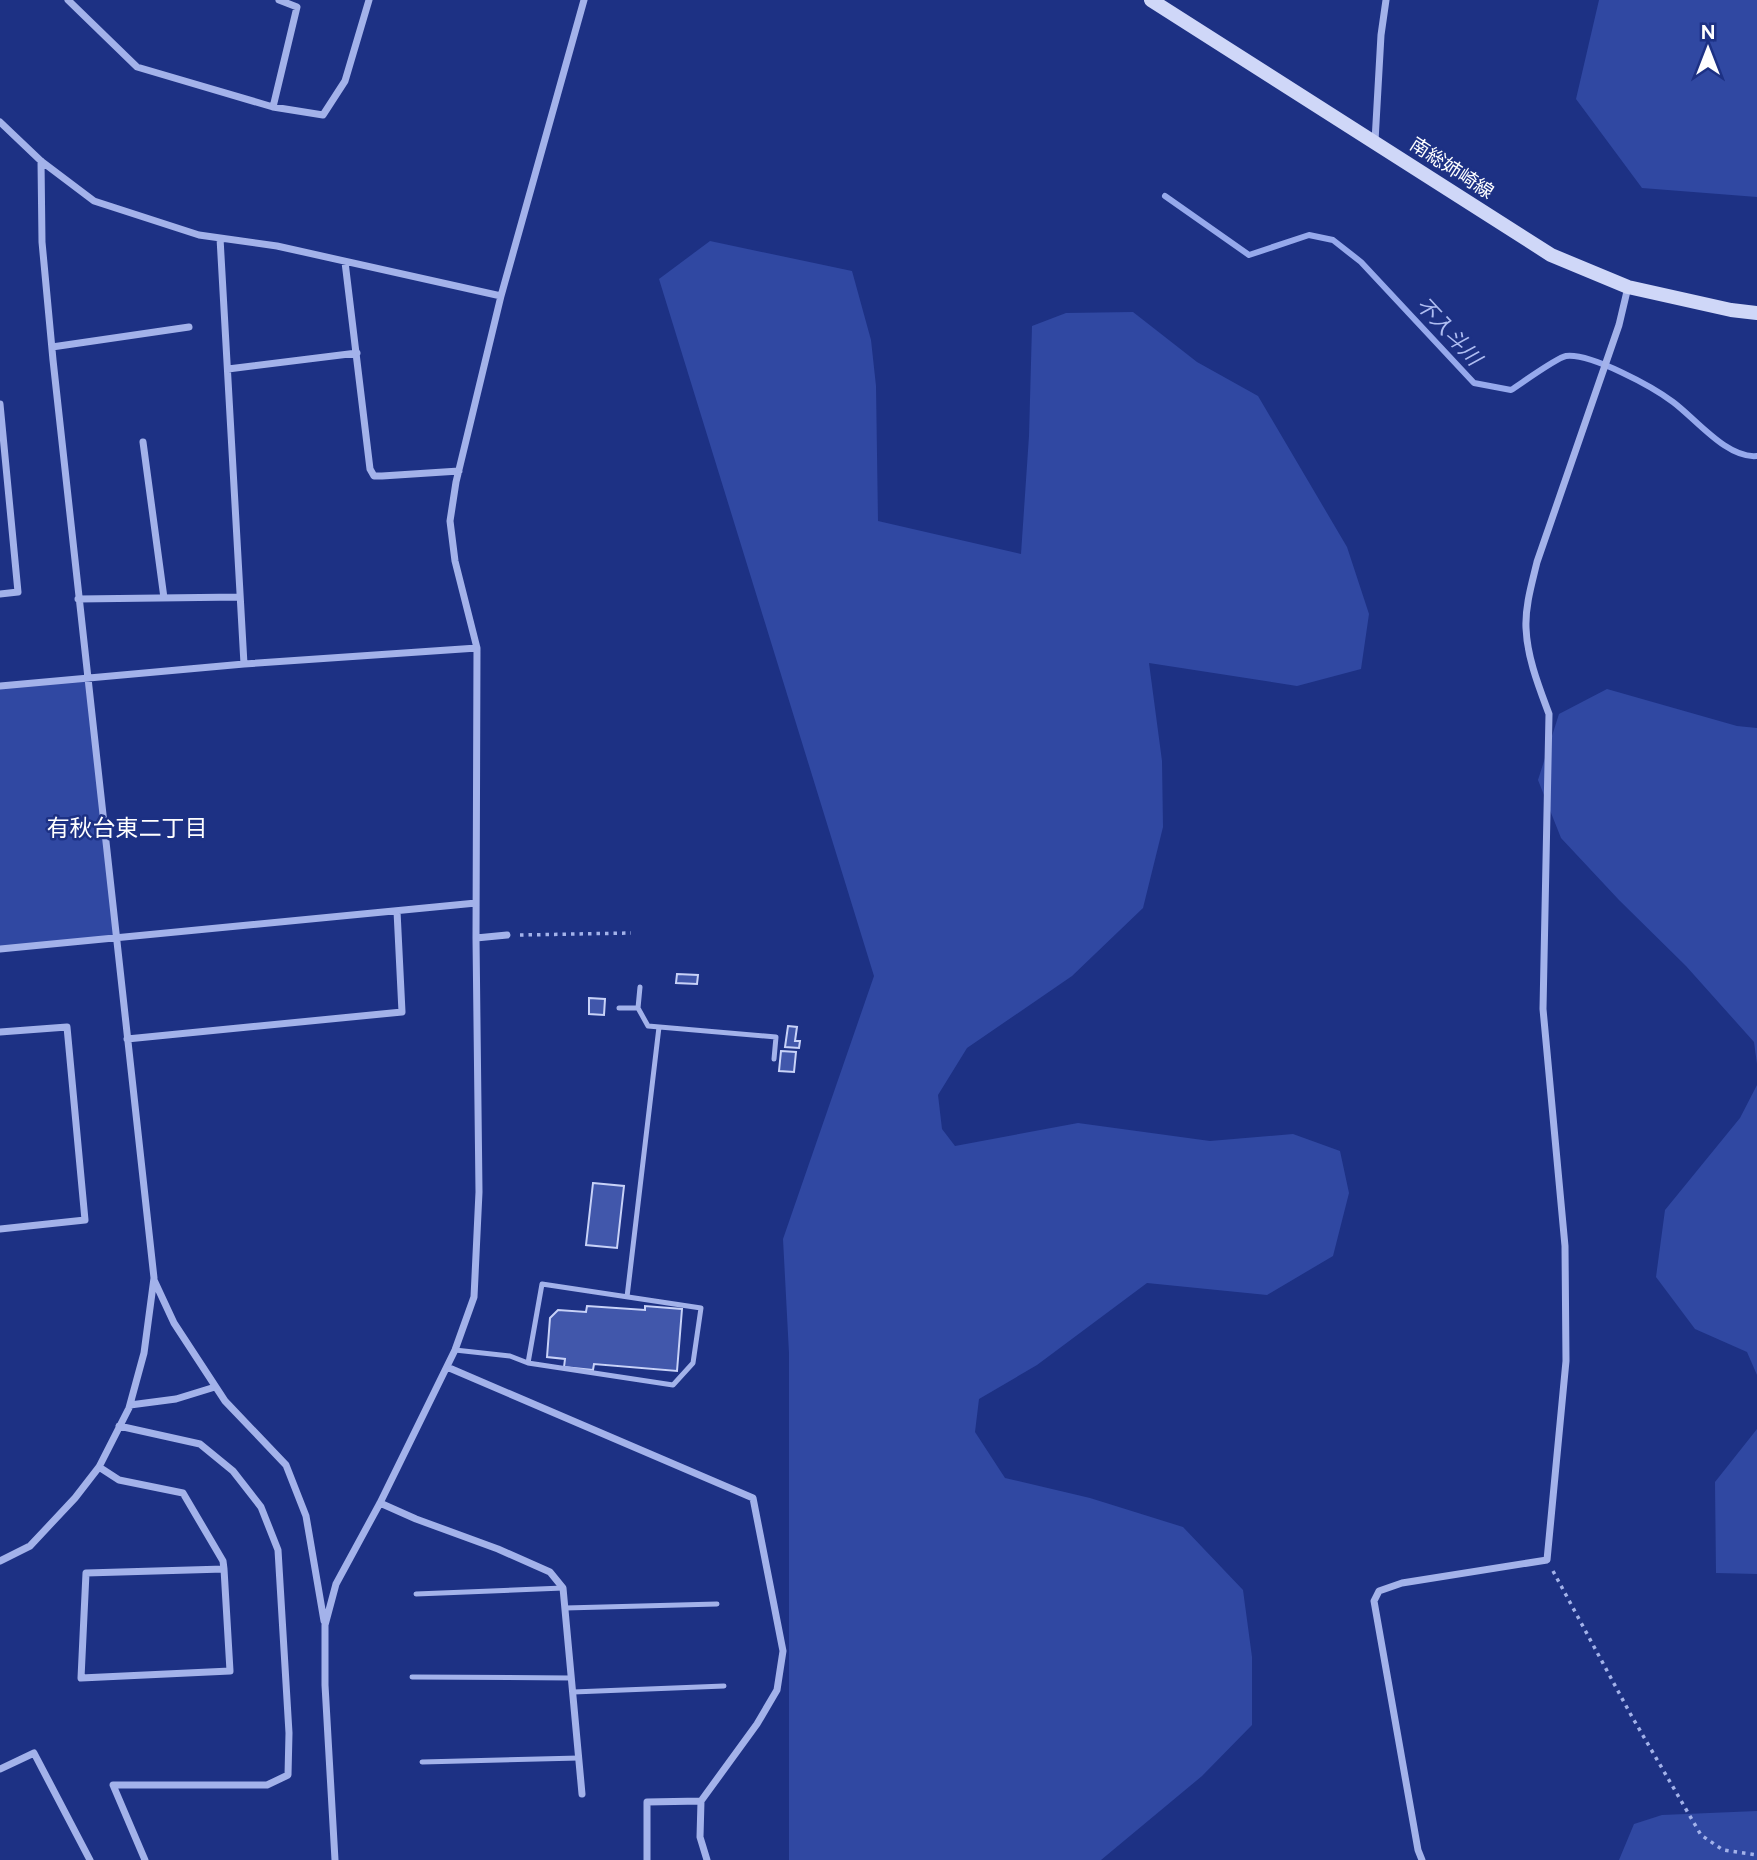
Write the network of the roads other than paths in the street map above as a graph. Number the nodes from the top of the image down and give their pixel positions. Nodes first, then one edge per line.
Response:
1 (68, 0) edge
2 (279, 0) edge
3 (369, 0) edge
4 (584, 0) edge
5 (1151, 0) edge
6 (1386, 0) edge
7 (274, 107) junction
8 (0, 122) edge
9 (1375, 141) junction
10 (41, 161) junction
11 (220, 237) junction
12 (345, 261) junction
13 (1628, 288) junction
14 (501, 296) junction
15 (1757, 313) edge
16 (188, 327) dead end
17 (52, 346) junction
18 (356, 353) junction
19 (228, 369) junction
20 (0, 404) edge
21 (1, 428) edge
22 (143, 442) dead end
23 (459, 471) junction
24 (10, 511) junction
25 (0, 512) edge
26 (0, 594) edge
27 (240, 597) junction
28 (164, 598) junction
29 (78, 599) junction
30 (477, 648) junction
31 (244, 664) junction
32 (89, 678) junction
33 (0, 686) edge
34 (476, 903) junction
35 (397, 911) junction
36 (507, 935) road end
37 (476, 938) junction
38 (116, 940) junction
39 (0, 949) edge
40 (640, 987) dead end
41 (619, 1008) dead end
42 (638, 1008) junction
43 (659, 1027) junction
44 (0, 1032) edge
45 (127, 1039) junction
46 (774, 1059) dead end
47 (0, 1229) edge
48 (154, 1278) junction
49 (627, 1297) junction
50 (455, 1350) junction
51 (528, 1363) junction
52 (447, 1367) junction
53 (215, 1387) junction
54 (130, 1405) junction
55 (120, 1426) junction
56 (99, 1467) junction
57 (380, 1503) junction
58 (0, 1561) edge
59 (224, 1569) junction
60 (563, 1588) junction
61 (416, 1594) dead end
62 (717, 1604) dead end
63 (565, 1608) junction
64 (324, 1625) junction
65 (412, 1677) dead end
66 (571, 1678) junction
67 (724, 1686) dead end
68 (573, 1692) junction
69 (579, 1758) junction
70 (422, 1762) dead end
71 (0, 1769) edge
72 (582, 1794) dead end
73 (701, 1801) junction
74 (88, 1858) edge
75 (77, 1860) edge
76 (145, 1860) edge
77 (335, 1860) edge
78 (647, 1860) edge
79 (707, 1860) edge
80 (1422, 1860) edge

1 - 7 street
2 - 7 street
3 - 7 street
4 - 14 street
5 - 9 main road, 南総姉崎線
6 - 9 street
8 - 10 street
9 - 13 main road, 南総姉崎線
10 - 11 street
10 - 17 street
11 - 12 street
11 - 19 street
12 - 14 street
12 - 18 street
13 - 15 main road, 南総姉崎線
13 - 80 street
14 - 23 street
16 - 17 street
17 - 29 street
18 - 19 street
18 - 23 street
19 - 27 street
20 - 21 street
21 - 24 street
22 - 28 street
23 - 30 street
24 - 25 street
24 - 26 street
27 - 28 street
27 - 31 street
28 - 29 street
29 - 32 street
30 - 31 street
30 - 34 street
31 - 32 street
32 - 33 street
32 - 38 street
34 - 35 street
34 - 37 street
35 - 38 street
35 - 45 street
36 - 37 street
37 - 50 street
38 - 39 street
38 - 45 street
40 - 42 lane
41 - 42 lane
42 - 43 lane
43 - 46 lane
43 - 49 lane
44 - 47 street
45 - 48 street
48 - 53 street
48 - 54 street
49 - 51 lane
49 - 51 lane
50 - 51 lane
50 - 52 street
52 - 57 street
52 - 73 street
53 - 54 street
53 - 64 street
54 - 55 street
55 - 56 street
55 - 76 street
56 - 58 street
56 - 59 street
57 - 60 street
57 - 64 street
59 - 59 street
60 - 61 lane
60 - 63 street
62 - 63 lane
63 - 66 street
64 - 77 street
65 - 66 lane
66 - 68 street
67 - 68 lane
68 - 69 street
69 - 70 lane
69 - 72 street
71 - 74 street
73 - 78 street
73 - 79 street
74 - 75 street

